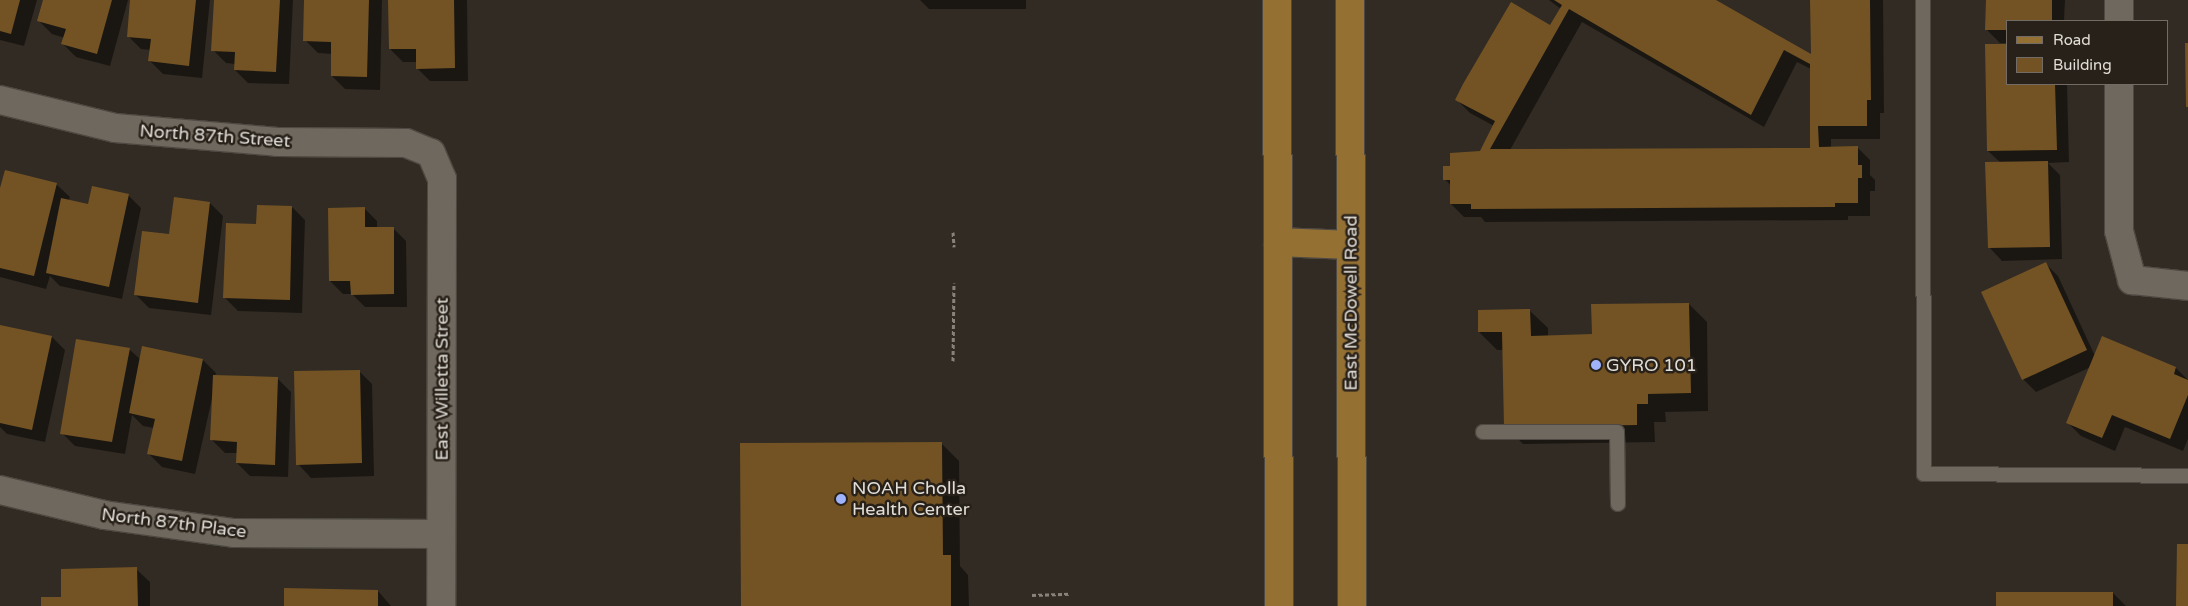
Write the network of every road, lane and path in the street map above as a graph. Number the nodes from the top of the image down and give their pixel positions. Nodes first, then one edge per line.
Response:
1 (1277, 0) edge
2 (1350, 0) edge
3 (1923, 0) edge
4 (2120, 0) edge
5 (2120, 20) edge
6 (2120, 85) edge
7 (0, 100) edge
8 (432, 153) joint
9 (953, 232) dead end
10 (1278, 242) junction
11 (1350, 245) junction
12 (954, 247) dead end
13 (954, 283) dead end
14 (2188, 286) edge
15 (952, 361) dead end
16 (1483, 432) dead end
17 (2188, 476) edge
18 (0, 490) edge
19 (1618, 504) dead end
20 (441, 534) junction
21 (1070, 594) dead end
22 (1032, 595) dead end
23 (441, 606) edge
24 (1279, 606) edge
25 (1352, 606) edge

1 - 10 main road
2 - 11 main road, East McDowell Road
3 - 17 lane
4 - 5 street
6 - 14 street
7 - 8 street, North 87th Street
8 - 20 street, East Willetta Street
9 - 12 path
10 - 11 main road
10 - 24 main road
11 - 25 main road, East McDowell Road
13 - 15 path
16 - 19 lane
18 - 20 street, North 87th Place
20 - 23 street, East Willetta Street
21 - 22 path

